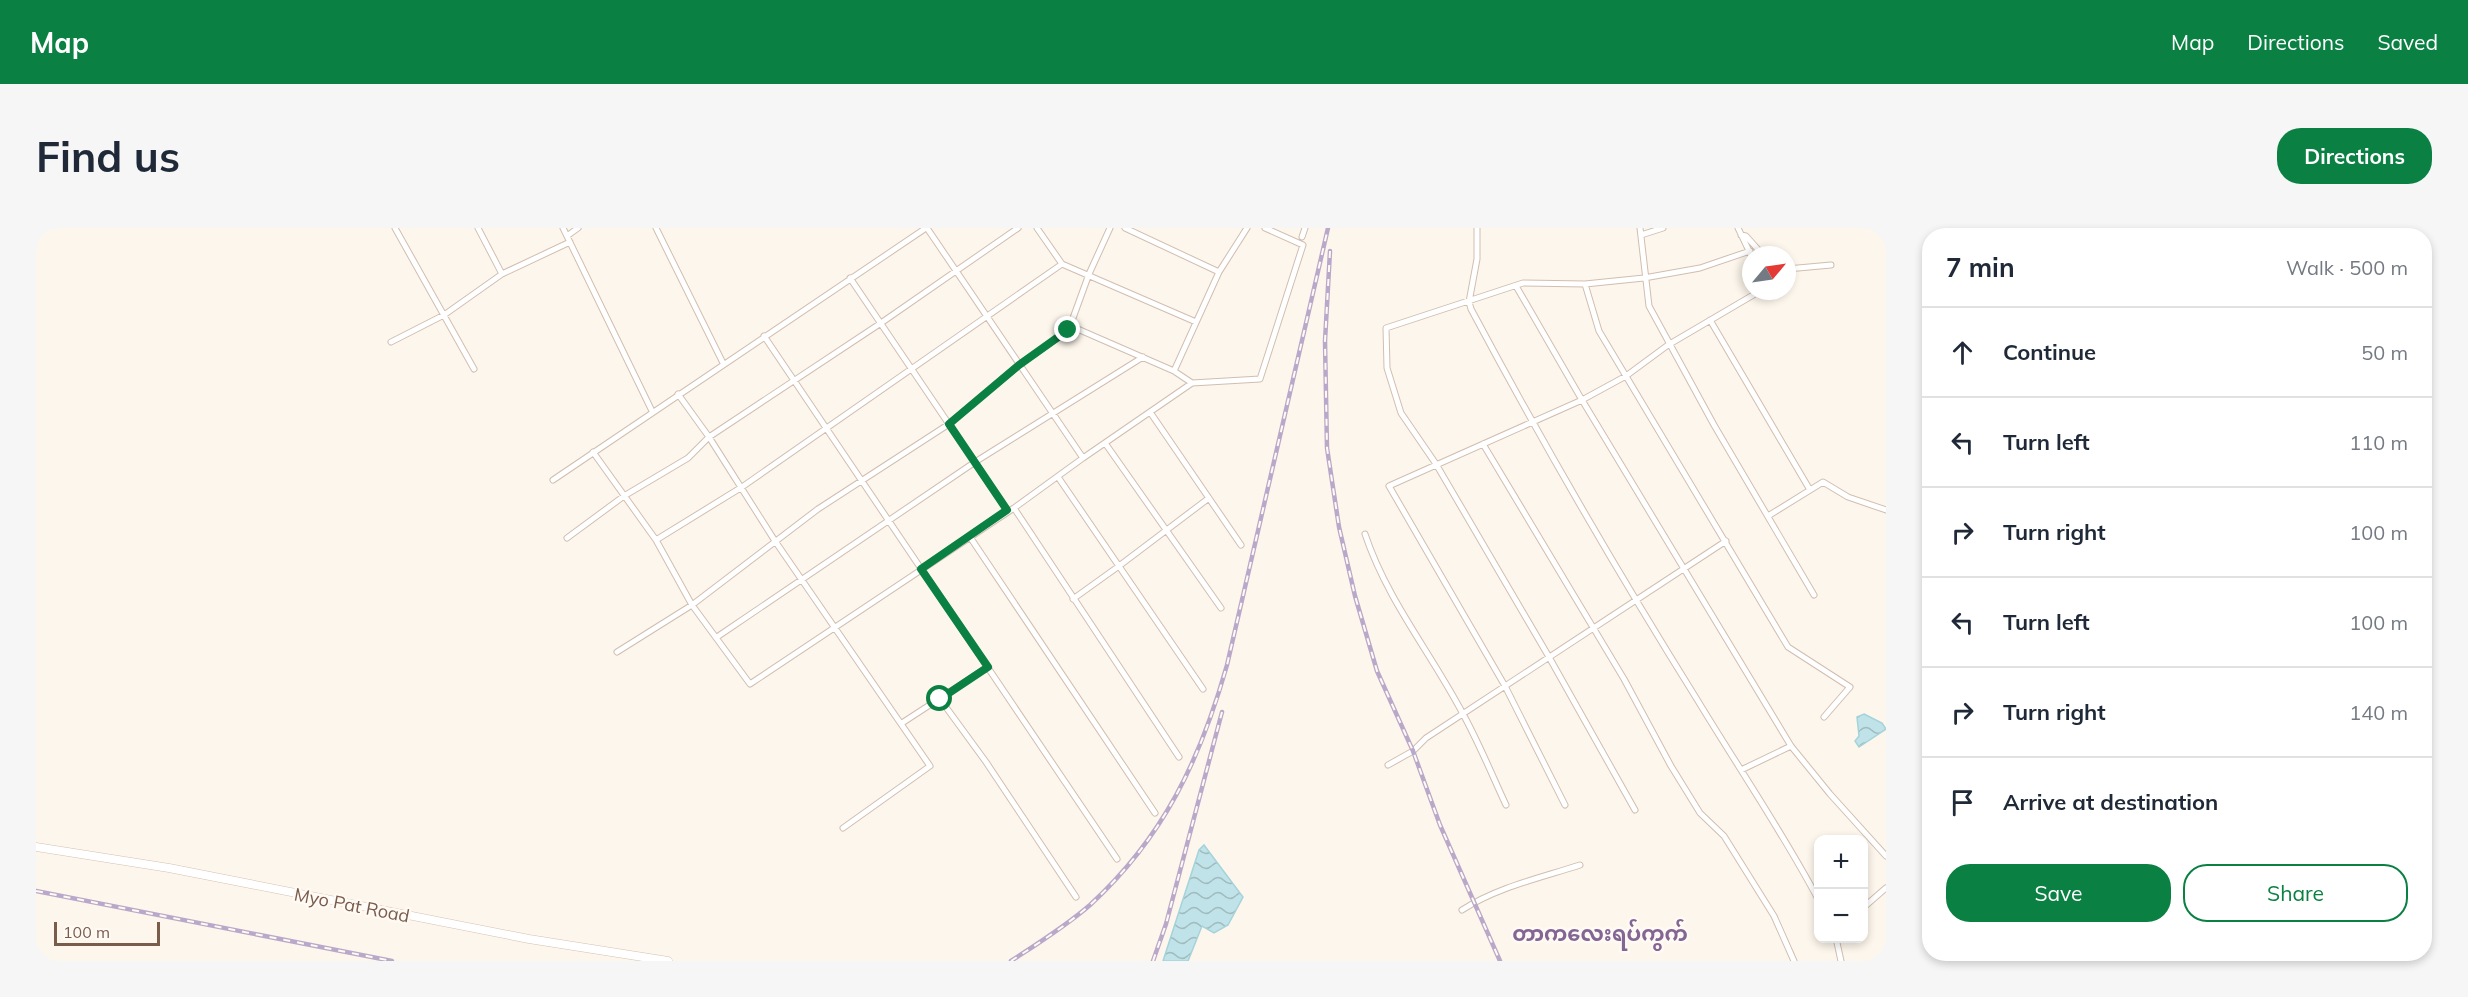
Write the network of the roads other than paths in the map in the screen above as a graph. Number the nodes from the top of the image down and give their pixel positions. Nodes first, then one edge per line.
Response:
1 (395, 228) edge
2 (478, 228) edge
3 (563, 228) edge
4 (578, 228) edge
5 (656, 228) edge
6 (927, 228) edge
7 (1018, 228) edge
8 (1037, 228) edge
9 (1110, 228) edge
10 (1125, 228) edge
11 (1247, 228) edge
12 (1265, 228) edge
13 (1305, 228) edge
14 (1477, 228) edge
15 (1640, 228) edge
16 (1663, 228) edge
17 (1738, 228) edge
18 (1741, 235) junction
19 (1641, 236) junction
20 (1302, 237) dead end
21 (568, 239) junction
22 (1747, 246) edge
23 (1755, 246) edge
24 (1742, 256) edge
25 (1062, 264) junction
26 (1831, 265) dead end
27 (1796, 268) edge
28 (957, 272) junction
29 (1219, 272) junction
30 (502, 274) junction
31 (1089, 274) junction
32 (850, 278) junction
33 (1644, 278) junction
34 (1585, 284) junction
35 (1516, 286) junction
36 (1744, 300) edge
37 (1469, 302) junction
38 (444, 315) junction
39 (987, 317) junction
40 (1710, 320) junction
41 (1196, 322) junction
42 (882, 323) junction
43 (1068, 330) junction
44 (764, 336) junction
45 (391, 342) dead end
46 (1668, 345) junction
47 (1143, 357) junction
48 (723, 363) junction
49 (1019, 365) junction
50 (911, 367) junction
51 (474, 369) dead end
52 (1174, 371) junction
53 (1626, 376) junction
54 (795, 380) junction
55 (1192, 383) junction
56 (678, 394) junction
57 (1582, 400) junction
58 (652, 411) junction
59 (1149, 412) junction
60 (1052, 413) junction
61 (1532, 422) junction
62 (949, 424) junction
63 (826, 427) junction
64 (710, 437) junction
65 (1105, 443) junction
66 (1483, 444) junction
67 (592, 452) junction
68 (1083, 458) junction
69 (975, 462) junction
70 (1436, 465) junction
71 (1058, 477) junction
72 (553, 480) dead end
73 (862, 481) junction
74 (742, 487) junction
75 (1810, 490) junction
76 (624, 496) junction
77 (1209, 498) junction
78 (1010, 509) junction
79 (1886, 510) edge
80 (1768, 516) junction
81 (889, 519) junction
82 (1166, 530) junction
83 (1365, 534) dead end
84 (970, 537) junction
85 (567, 538) dead end
86 (656, 540) junction
87 (775, 541) junction
88 (1726, 541) junction
89 (1241, 545) dead end
90 (1119, 566) junction
91 (921, 569) junction
92 (1684, 569) junction
93 (802, 579) junction
94 (1814, 595) dead end
95 (1073, 598) junction
96 (1636, 599) junction
97 (692, 605) junction
98 (1221, 608) dead end
99 (834, 627) junction
100 (1592, 628) junction
101 (717, 637) junction
102 (617, 652) dead end
103 (1549, 657) junction
104 (988, 667) junction
105 (1504, 686) junction
106 (1203, 689) dead end
107 (940, 699) junction
108 (1463, 714) junction
109 (1824, 717) dead end
110 (902, 723) junction
111 (1791, 746) junction
112 (1179, 757) dead end
113 (1388, 765) dead end
114 (1741, 770) junction
115 (1506, 805) dead end
116 (1566, 805) dead end
117 (1635, 810) dead end
118 (1155, 813) dead end
119 (843, 828) dead end
120 (36, 847) edge
121 (1886, 856) edge
122 (1117, 859) dead end
123 (1580, 865) dead end
124 (1886, 888) edge
125 (1814, 891) edge
126 (1076, 897) dead end
127 (1868, 903) edge
128 (1462, 910) dead end
129 (1837, 943) edge
130 (668, 961) edge
131 (1794, 961) edge
132 (1841, 961) edge

1 - 38 street
2 - 30 street
3 - 21 street
4 - 21 street
5 - 48 street
6 - 28 street
6 - 32 street
7 - 28 street
8 - 25 street
9 - 31 street
10 - 29 street
11 - 29 street
12 - 55 street
13 - 20 street
14 - 37 street
15 - 19 street
16 - 19 street
17 - 18 street
18 - 22 street
18 - 23 street
19 - 33 street
21 - 30 street
21 - 58 street
24 - 33 street
25 - 31 street
25 - 39 street
26 - 27 street
28 - 39 street
28 - 42 street
29 - 41 street
30 - 38 street
31 - 41 street
31 - 43 street
32 - 42 street
32 - 44 street
33 - 34 street
33 - 46 street
34 - 35 street
34 - 53 street
35 - 37 street
35 - 57 street
36 - 40 street
37 - 61 street
37 - 70 street
38 - 45 street
38 - 51 street
39 - 49 street
39 - 50 street
40 - 46 street
40 - 75 street
41 - 52 street
42 - 50 street
42 - 54 street
43 - 47 street
43 - 49 street
44 - 48 street
44 - 54 street
46 - 53 street
46 - 80 street
47 - 52 street
47 - 60 street
48 - 56 street
49 - 60 street
49 - 62 street
50 - 62 street
50 - 63 street
52 - 55 street
53 - 57 street
53 - 88 street
54 - 63 street
54 - 64 street
55 - 59 street
56 - 58 street
56 - 64 street
57 - 61 street
57 - 92 street
58 - 67 street
59 - 65 street
59 - 77 street
60 - 68 street
60 - 69 street
61 - 66 street
61 - 96 street
62 - 69 street
62 - 73 street
63 - 73 street
63 - 74 street
64 - 74 street
64 - 76 street
65 - 68 street
65 - 82 street
66 - 70 street
66 - 100 street
67 - 72 street
67 - 76 street
68 - 71 street
69 - 78 street
69 - 81 street
70 - 103 street
70 - 105 street
71 - 78 street
71 - 90 street
73 - 81 street
73 - 87 street
74 - 86 street
74 - 87 street
75 - 79 street
75 - 80 street
76 - 85 street
76 - 86 street
77 - 82 street
77 - 89 street
78 - 84 street
78 - 95 street
80 - 94 street
81 - 91 street
81 - 93 street
82 - 90 street
82 - 98 street
83 - 108 street
84 - 91 street
84 - 118 street
86 - 97 street
87 - 93 street
87 - 97 street
88 - 92 street
88 - 109 street
90 - 95 street
90 - 106 street
91 - 99 street
91 - 104 street
92 - 96 street
92 - 111 street
93 - 99 street
93 - 101 street
95 - 112 street
96 - 100 street
96 - 114 street
97 - 101 street
97 - 102 street
99 - 101 street
99 - 110 street
100 - 103 street
100 - 131 street
103 - 105 street
103 - 117 street
104 - 107 street
104 - 122 street
105 - 108 street
105 - 116 street
107 - 110 street
107 - 126 street
108 - 113 street
108 - 115 street
110 - 119 street
111 - 114 street
111 - 121 street
114 - 125 street
120 - 130 main road, Myo Pat Road
123 - 128 street
124 - 127 street
129 - 132 street

